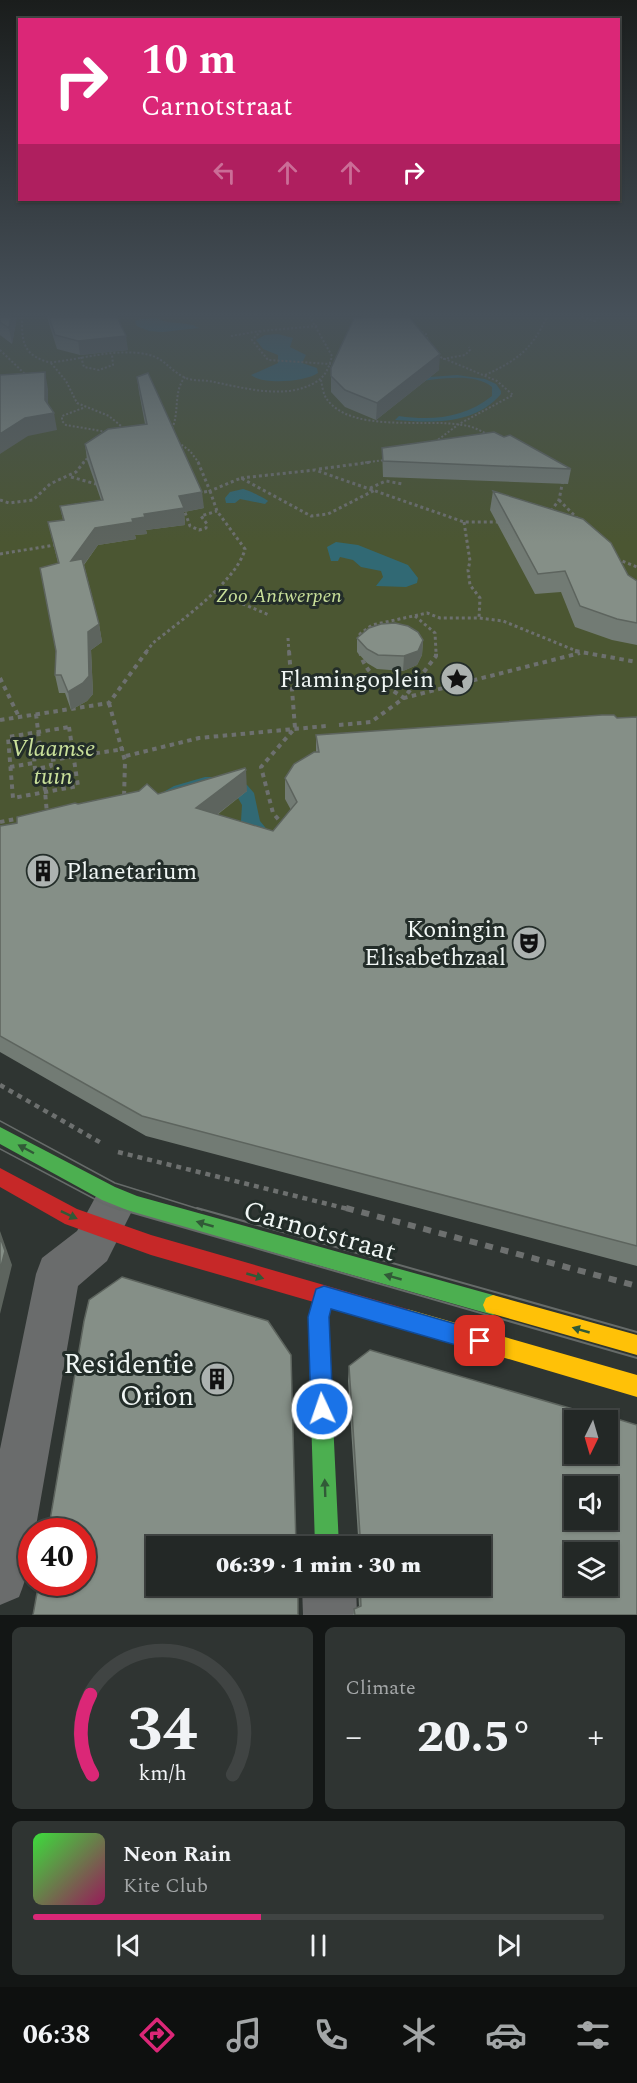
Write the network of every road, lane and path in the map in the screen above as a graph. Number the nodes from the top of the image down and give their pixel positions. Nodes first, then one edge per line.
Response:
1 (71, 392) edge
2 (178, 392) edge
3 (324, 392) edge
4 (511, 392) edge
5 (83, 408) junction
6 (459, 424) junction
7 (111, 433) edge
8 (119, 435) edge
9 (166, 435) edge
10 (495, 438) edge
11 (174, 440) edge
12 (427, 446) edge
13 (90, 455) edge
14 (395, 459) edge
15 (315, 470) junction
16 (70, 476) junction
17 (562, 477) edge
18 (241, 478) junction
19 (96, 484) edge
20 (404, 484) dead end
21 (369, 488) junction
22 (375, 490) junction
23 (210, 491) junction
24 (190, 494) edge
25 (0, 500) edge
26 (560, 500) junction
27 (182, 506) edge
28 (217, 511) junction
29 (545, 516) edge
30 (465, 522) junction
31 (512, 522) edge
32 (580, 522) edge
33 (62, 544) edge
34 (0, 554) edge
35 (615, 564) edge
36 (637, 567) edge
37 (215, 591) junction
38 (268, 615) dead end
39 (415, 616) junction
40 (479, 618) junction
41 (359, 635) junction
42 (288, 638) dead end
43 (365, 638) edge
44 (580, 652) junction
45 (637, 662) edge
46 (373, 667) edge
47 (368, 670) junction
48 (0, 678) edge
49 (404, 698) junction
50 (109, 703) junction
51 (36, 714) junction
52 (19, 717) junction
53 (0, 720) edge
54 (339, 725) dead end
55 (326, 726) dead end
56 (296, 728) junction
57 (39, 732) junction
58 (124, 749) junction
59 (42, 755) junction
60 (74, 756) junction
61 (126, 756) junction
62 (51, 760) junction
63 (34, 763) junction
64 (10, 767) junction
65 (43, 768) junction
66 (46, 792) junction
67 (116, 806) edge
68 (56, 813) edge
69 (48, 814) junction
70 (40, 816) edge
71 (28, 817) edge
72 (0, 822) edge
73 (292, 831) edge
74 (0, 1085) edge
75 (0, 1135) edge
76 (0, 1177) edge
77 (110, 1213) junction
78 (637, 1286) edge
79 (324, 1296) junction
80 (637, 1346) edge
81 (637, 1386) edge
82 (327, 1536) edge
83 (0, 1578) edge
84 (329, 1596) edge
85 (330, 1615) edge

1 - 5 path
2 - 9 path
3 - 6 path
4 - 6 path
5 - 7 path
5 - 8 path
6 - 10 path
6 - 12 path
11 - 23 path
13 - 16 path
14 - 15 path
15 - 18 path
15 - 21 path
16 - 19 path
16 - 25 path
17 - 26 path
18 - 22 path
18 - 23 path
20 - 21 path
21 - 22 path
22 - 30 path
23 - 24 path
23 - 28 path
26 - 29 path
26 - 32 path
27 - 28 path
28 - 37 path
30 - 31 path
30 - 40 path
33 - 34 path
35 - 36 path
37 - 38 path
37 - 50 path
39 - 40 path
39 - 41 path
39 - 49 path
40 - 44 path
41 - 43 path
41 - 47 path
42 - 56 path
44 - 45 path
44 - 49 path
46 - 47 path
47 - 49 path
48 - 52 path
49 - 54 path
50 - 51 path
50 - 58 path
51 - 52 path
51 - 57 path
52 - 53 path
55 - 56 path
56 - 61 path
56 - 73 path
57 - 59 path
57 - 60 path
57 - 64 path
58 - 60 path
58 - 61 path
59 - 62 path
59 - 63 path
60 - 62 path
60 - 66 path
61 - 67 path
62 - 65 path
63 - 64 path
63 - 65 path
64 - 66 path
65 - 66 path
66 - 69 path
68 - 69 path
69 - 70 path
71 - 72 path
74 - 78 path
77 -> 75 main road, Carnotstraat
76 -> 77 main road, Carnotstraat
77 -> 79 main road, Carnotstraat
80 -> 77 main road, Carnotstraat
77 - 83 street
79 - 81 main road, Carnotstraat
82 -> 79 main road
84 - 85 street

